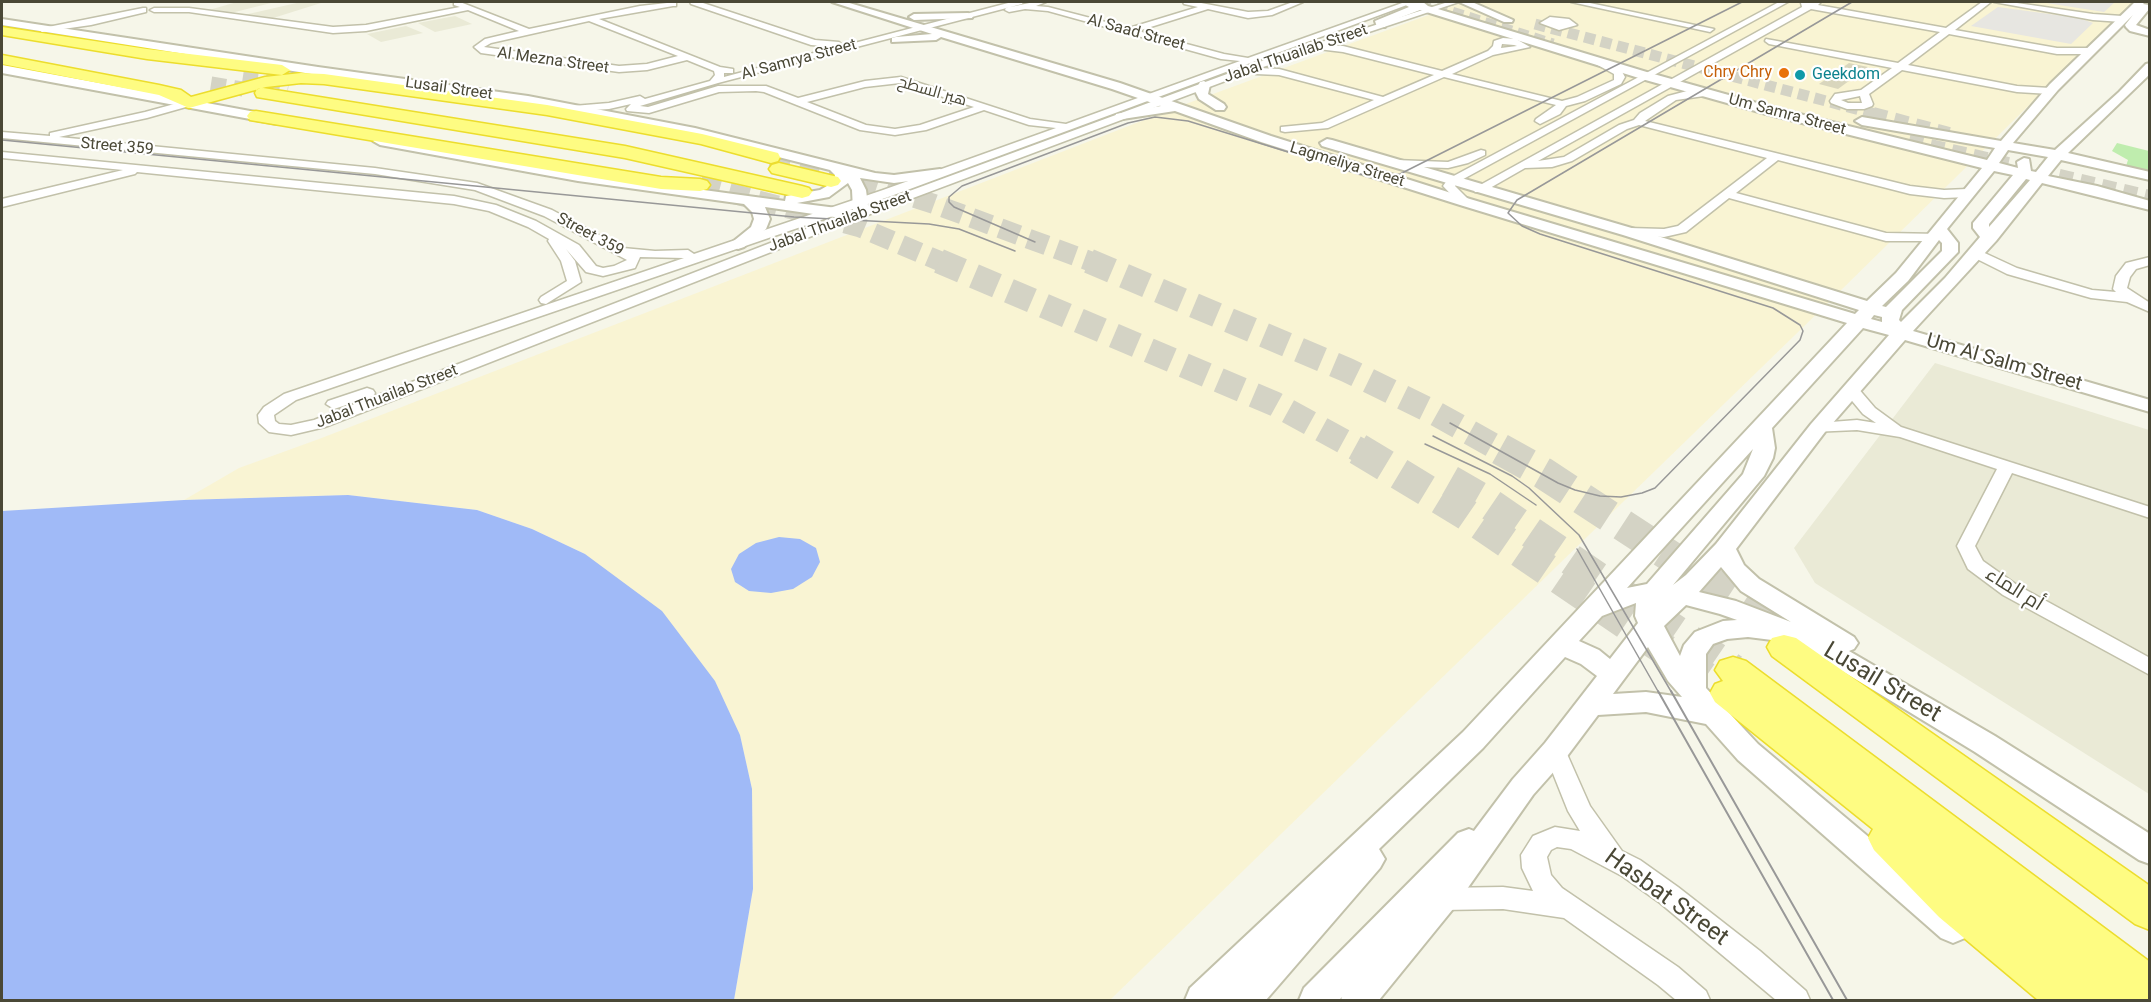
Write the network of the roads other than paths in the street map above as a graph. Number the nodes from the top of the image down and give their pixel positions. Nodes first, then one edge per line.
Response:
1 (453, 2) edge
2 (662, 2) edge
3 (837, 2) edge
4 (862, 2) edge
5 (1187, 2) edge
6 (1299, 2) edge
7 (1464, 2) edge
8 (1479, 2) edge
9 (1575, 2) edge
10 (1609, 2) edge
11 (1783, 2) edge
12 (1987, 2) edge
13 (1998, 2) edge
14 (2139, 2) edge
15 (177, 3) edge
16 (1422, 3) edge
17 (1452, 3) edge
18 (673, 4) junction
19 (691, 4) edge
20 (1016, 4) edge
21 (1045, 4) edge
22 (1813, 4) edge
23 (144, 6) edge
24 (1598, 6) junction
25 (1208, 7) junction
26 (468, 8) junction
27 (640, 8) junction
28 (154, 10) junction
29 (189, 10) junction
30 (113, 16) junction
31 (914, 17) junction
32 (970, 18) junction
33 (1403, 18) junction
34 (1460, 18) junction
35 (591, 19) junction
36 (897, 19) junction
37 (1566, 21) dead end
38 (2, 22) edge
39 (91, 22) junction
40 (1519, 22) tunnel mouth
41 (2119, 22) junction
42 (1381, 25) junction
43 (934, 27) junction
44 (42, 29) junction
45 (1710, 29) dead end
46 (1945, 31) junction
47 (528, 32) junction
48 (1129, 32) junction
49 (2, 33) edge
50 (2150, 33) edge
51 (77, 34) junction
52 (969, 34) junction
53 (1539, 34) junction
54 (2105, 35) junction
55 (896, 37) junction
56 (956, 38) junction
57 (1332, 40) junction
58 (1769, 41) dead end
59 (2150, 43) edge
60 (859, 44) junction
61 (1313, 47) junction
62 (2, 49) edge
63 (1342, 49) junction
64 (2057, 51) junction
65 (2089, 51) junction
66 (1491, 53) dead end
67 (687, 57) junction
68 (1224, 57) junction
69 (1254, 59) junction
70 (2, 60) edge
71 (2146, 60) edge
72 (791, 62) junction
73 (1268, 62) junction
74 (1599, 62) junction
75 (2080, 62) junction
76 (1900, 66) junction
77 (1231, 67) junction
78 (2, 69) edge
79 (718, 69) junction
80 (318, 71) junction
81 (1243, 71) junction
82 (764, 72) junction
83 (1279, 72) junction
84 (1444, 74) junction
85 (1651, 74) junction
86 (176, 78) dead end
87 (1675, 80) junction
88 (240, 85) junction
89 (1204, 85) junction
90 (716, 86) junction
91 (1116, 86) junction
92 (766, 89) junction
93 (1707, 93) junction
94 (1864, 93) dead end
95 (1158, 96) junction
96 (2044, 97) junction
97 (1383, 100) junction
98 (799, 101) junction
99 (1637, 102) junction
100 (189, 103) junction
101 (1562, 104) junction
102 (984, 107) junction
103 (1657, 107) junction
104 (577, 108) junction
105 (232, 110) junction
106 (1121, 112) junction
107 (1186, 112) junction
108 (256, 116) junction
109 (1810, 121) junction
110 (1029, 122) junction
111 (1638, 122) junction
112 (651, 123) junction
113 (1219, 123) junction
114 (1068, 126) junction
115 (1324, 126) junction
116 (1279, 127) junction
117 (2015, 129) junction
118 (1935, 132) junction
119 (2, 135) edge
120 (1037, 137) junction
121 (34, 140) junction
122 (2073, 142) junction
123 (1328, 143) junction
124 (1919, 149) junction
125 (2, 154) edge
126 (1996, 156) junction
127 (1775, 157) junction
128 (2037, 158) junction
129 (98, 163) junction
130 (1395, 163) junction
131 (1522, 165) junction
132 (151, 168) junction
133 (940, 173) junction
134 (833, 174) junction
135 (2150, 176) edge
136 (1979, 180) junction
137 (83, 183) junction
138 (1451, 184) junction
139 (630, 185) junction
140 (1479, 189) junction
141 (1910, 190) junction
142 (802, 192) dead end
143 (1967, 193) junction
144 (1726, 194) junction
145 (748, 200) junction
146 (1464, 202) junction
147 (2, 203) edge
148 (2150, 206) edge
149 (858, 210) junction
150 (828, 212) junction
151 (1953, 213) junction
152 (1682, 229) junction
153 (1629, 232) junction
154 (1937, 233) junction
155 (550, 234) junction
156 (1886, 237) junction
157 (1593, 240) junction
158 (738, 244) junction
159 (722, 249) junction
160 (619, 251) junction
161 (1691, 251) junction
162 (1976, 254) junction
163 (1915, 260) junction
164 (2150, 261) edge
165 (1964, 268) junction
166 (2012, 272) junction
167 (697, 276) junction
168 (1902, 277) junction
169 (574, 282) junction
170 (1797, 284) junction
171 (1780, 297) junction
172 (2129, 298) junction
173 (571, 299) junction
174 (2150, 308) edge
175 (1865, 315) junction
176 (1899, 322) junction
177 (472, 334) junction
178 (1838, 344) junction
179 (1851, 390) junction
180 (2145, 401) edge
181 (1761, 427) junction
182 (1818, 428) junction
183 (1903, 432) junction
184 (2007, 466) junction
185 (2150, 513) edge
186 (1724, 549) junction
187 (1654, 591) junction
188 (1683, 594) junction
189 (1591, 613) junction
190 (1651, 624) junction
191 (1561, 644) junction
192 (1812, 652) junction
193 (2150, 668) edge
194 (1613, 675) junction
195 (1717, 693) junction
196 (1591, 705) junction
197 (1473, 740) junction
198 (1985, 744) junction
199 (1555, 751) junction
200 (1523, 787) junction
201 (1847, 787) junction
202 (2150, 851) edge
203 (1612, 856) junction
204 (2150, 886) edge
205 (1442, 900) junction
206 (1566, 907) junction
207 (2150, 911) edge
208 (2150, 990) edge
209 (1202, 1000) edge
210 (1244, 1000) edge
211 (1316, 1000) edge
212 (1358, 1000) edge
213 (1696, 1000) edge
214 (1796, 1000) edge
215 (2039, 1000) edge
216 (2072, 1000) edge
217 (2121, 1000) edge

1 - 26 street
2 - 18 street
2 - 27 street, Al Mezna Street
3 - 36 street, Lagmeliya Street
4 - 31 street, Lagmeliya Street
5 - 25 street
6 - 25 street
7 - 53 street, Um Samra Street
8 - 40 street
9 - 24 street
10 - 24 street
11 - 22 street
11 - 85 street
12 - 46 street
13 - 41 street
14 - 41 street
14 - 50 street
15 - 28 street
15 - 29 street
16 - 17 street
16 - 33 street, Jabal Thuailab Street
16 - 34 street, Um Samra Street
16 - 42 street
16 - 69 street, Jabal Thuailab Street
17 - 53 street
18 - 19 street, Al Mezna Street
18 - 27 street, Al Mezna Street
19 - 60 street
19 - 72 street
20 - 21 street, Al Samrya Street
20 - 32 street, Al Samrya Street
21 - 48 street, Al Saad Street
22 - 46 street
22 - 87 street
23 - 28 street
23 - 30 street
23 - 30 street
24 - 37 street
24 - 45 street
25 - 48 street
26 - 29 street
26 - 47 street
27 - 35 street, Al Mezna Street
28 - 29 street
30 - 39 street
31 - 32 street
31 - 43 street, Lagmeliya Street
32 - 43 street, Al Samrya Street
32 - 52 street
33 - 34 street
33 - 42 street, Jabal Thuailab Street
34 - 74 street, Um Samra Street
35 - 47 street, Al Mezna Street
35 - 67 street
36 - 43 street, Lagmeliya Street
36 - 55 street
38 - 44 street, Lusail Street
39 - 44 street
39 - 51 street
41 - 54 street
42 - 57 street, Jabal Thuailab Street
43 - 52 street, Lagmeliya Street
43 - 55 street, Al Samrya Street
43 - 56 street, Lagmeliya Street
44 - 51 street, Lusail Street
46 - 64 street
46 - 76 street
47 - 67 street, Al Mezna Street
48 - 68 street, Al Saad Street
49 - 80 highway
49 - 88 highway, Lusail Street
51 - 80 street, Lusail Street
52 - 95 street, Lagmeliya Street
53 - 85 street, Um Samra Street
54 - 59 street
54 - 65 street
55 - 56 street
55 - 60 street, Al Samrya Street
55 - 82 street, Al Samrya Street
56 - 91 street, Lagmeliya Street
57 - 61 street, Jabal Thuailab Street
57 - 63 street
58 - 76 street
60 - 72 street, Al Samrya Street
61 - 63 street
61 - 73 street, Jabal Thuailab Street
62 - 86 highway
63 - 84 street
64 - 65 street
64 - 75 street
65 - 75 street
66 - 84 street
67 - 79 street
68 - 69 street, Al Saad Street
68 - 77 street
69 - 77 street, Jabal Thuailab Street
70 - 100 highway
71 - 122 street
72 - 82 street, Al Samrya Street
73 - 81 street, Jabal Thuailab Street
73 - 83 street
74 - 85 street, Um Samra Street
74 - 101 street
75 - 96 street
76 - 94 street
76 - 96 street
77 - 95 street, Jabal Thuailab Street
78 - 100 street
79 - 82 street
79 - 90 street
80 - 104 street, Lusail Street
81 - 83 street
81 - 89 street, Jabal Thuailab Street
82 - 90 street, Al Samrya Street
82 - 92 street
83 - 97 street
84 - 97 street
84 - 101 street
85 - 87 street, Um Samra Street
85 - 138 street
87 - 93 street, Um Samra Street
87 - 99 street
87 - 118 street, Um Samra Street
88 - 100 highway
88 - 105 highway
88 - 108 highway
88 - 134 highway, Lusail Street
88 - 142 highway, Lusail Street
89 - 95 street, Jabal Thuailab Street
89 - 95 street, Lagmeliya Street
90 - 90 street
90 - 92 street
90 - 104 street, Al Samrya Street
90 - 112 street, Al Samrya Street
91 - 95 street, Lagmeliya Street
91 - 106 street
92 - 98 street
93 - 103 street
93 - 109 street, Um Samra Street
95 - 106 street, Jabal Thuailab Street
95 - 107 street, Lagmeliya Street
95 - 116 street, Lagmeliya Street
96 - 117 street
96 - 128 street
97 - 115 street
98 - 102 street, هير السطح
98 - 102 street
99 - 103 street
99 - 131 street
100 - 105 street
100 - 121 street
101 - 130 street
102 - 110 street, هير السطح
103 - 111 street
104 - 112 street, Lusail Street
105 - 108 street
106 - 107 street
106 - 114 street, Jabal Thuailab Street
106 - 149 street, Jabal Thuailab Street
107 - 113 street, Lagmeliya Street
108 - 139 street
109 - 124 street, Um Samra Street
109 - 126 street
110 - 114 street, هير السطح
110 - 120 street
111 - 127 street
111 - 131 street
112 - 134 street, Lusail Street
113 - 138 street
113 - 146 street, Lagmeliya Street
114 - 120 street, Jabal Thuailab Street
115 - 116 street
115 - 123 street
116 - 123 street, Lagmeliya Street
117 - 118 street
117 - 126 street
118 - 126 street, Um Samra Street
119 - 121 street, Street 359
120 - 133 street, Jabal Thuailab Street
121 - 160 street, Street 359
122 - 128 street
122 - 135 street
123 - 130 street, Lagmeliya Street
124 - 126 street, Um Samra Street
124 - 136 street
125 - 129 street, Street 359
126 - 128 street
126 - 128 street, Um Samra Street
126 - 136 street
127 - 141 street
127 - 144 street
128 - 135 street
128 - 148 street, Um Samra Street
128 - 162 street
129 - 132 street, Street 359
129 - 137 street
130 - 138 street, Lagmeliya Street
131 - 140 street
132 - 137 street
132 - 155 street, Street 359
133 - 134 street
133 - 149 street, Jabal Thuailab Street
134 - 139 street
134 - 149 street, Lusail Street
136 - 143 street
137 - 147 street
138 - 140 street, Lagmeliya Street
138 - 146 street
139 - 145 street
140 - 153 street, Lagmeliya Street
141 - 143 street
141 - 151 street
143 - 151 street
144 - 152 street
144 - 156 street
145 - 150 street
145 - 158 street
146 - 157 street, Lagmeliya Street
149 - 150 street
149 - 167 street, Jabal Thuailab Street
150 - 158 street, Jabal Thuailab Street
151 - 154 street
152 - 153 street
152 - 161 street
153 - 161 street, Lagmeliya Street
154 - 156 street
154 - 163 street
154 - 176 street
155 - 160 street, Street 359
155 - 169 street
156 - 163 street
157 - 171 street, Lagmeliya Street
157 - 175 street
158 - 159 street, Jabal Thuailab Street
159 - 160 street
159 - 173 street, Jabal Thuailab Street
161 - 170 street, Lagmeliya Street
162 - 165 street
162 - 166 street
163 - 168 street
164 - 172 street
165 - 166 street
165 - 176 street
166 - 172 street
167 - 173 street
167 - 177 street, Jabal Thuailab Street
168 - 170 street
168 - 175 street
169 - 173 street
169 - 177 street
170 - 175 street, Lagmeliya Street
171 - 175 street, Lagmeliya Street
171 - 178 street
172 - 174 street
173 - 177 street, Jabal Thuailab Street
175 - 176 street, Um Al Salm Street
175 - 178 street
176 - 179 street
176 - 180 street, Um Al Salm Street
178 - 181 street
179 - 182 street
179 - 183 street
181 - 187 street
181 - 189 street
182 - 183 street
182 - 186 street
183 - 184 street
184 - 185 street
184 - 193 street, أم الماء
186 - 188 street
186 - 198 street
187 - 188 street, Lusail Street
187 - 189 street, Lusail Street
187 - 190 street
188 - 190 street
188 - 192 street, Lusail Street
189 - 191 street
190 - 194 street
190 - 195 street
191 - 194 street
191 - 197 street
192 - 195 street
192 - 198 street, Lusail Street
192 - 204 highway
192 - 207 highway, Lusail Street
194 - 196 street
195 - 196 street
195 - 201 highway
195 - 208 highway
195 - 215 street
196 - 199 street
197 - 209 street
197 - 210 street
198 - 202 street, Lusail Street
199 - 200 street
199 - 203 street
200 - 205 street
200 - 211 street
201 - 216 highway
201 - 217 highway
203 - 206 street, Hasbat Street
203 - 214 street, Hasbat Street
205 - 206 street
205 - 212 street
206 - 213 street, Hasbat Street

